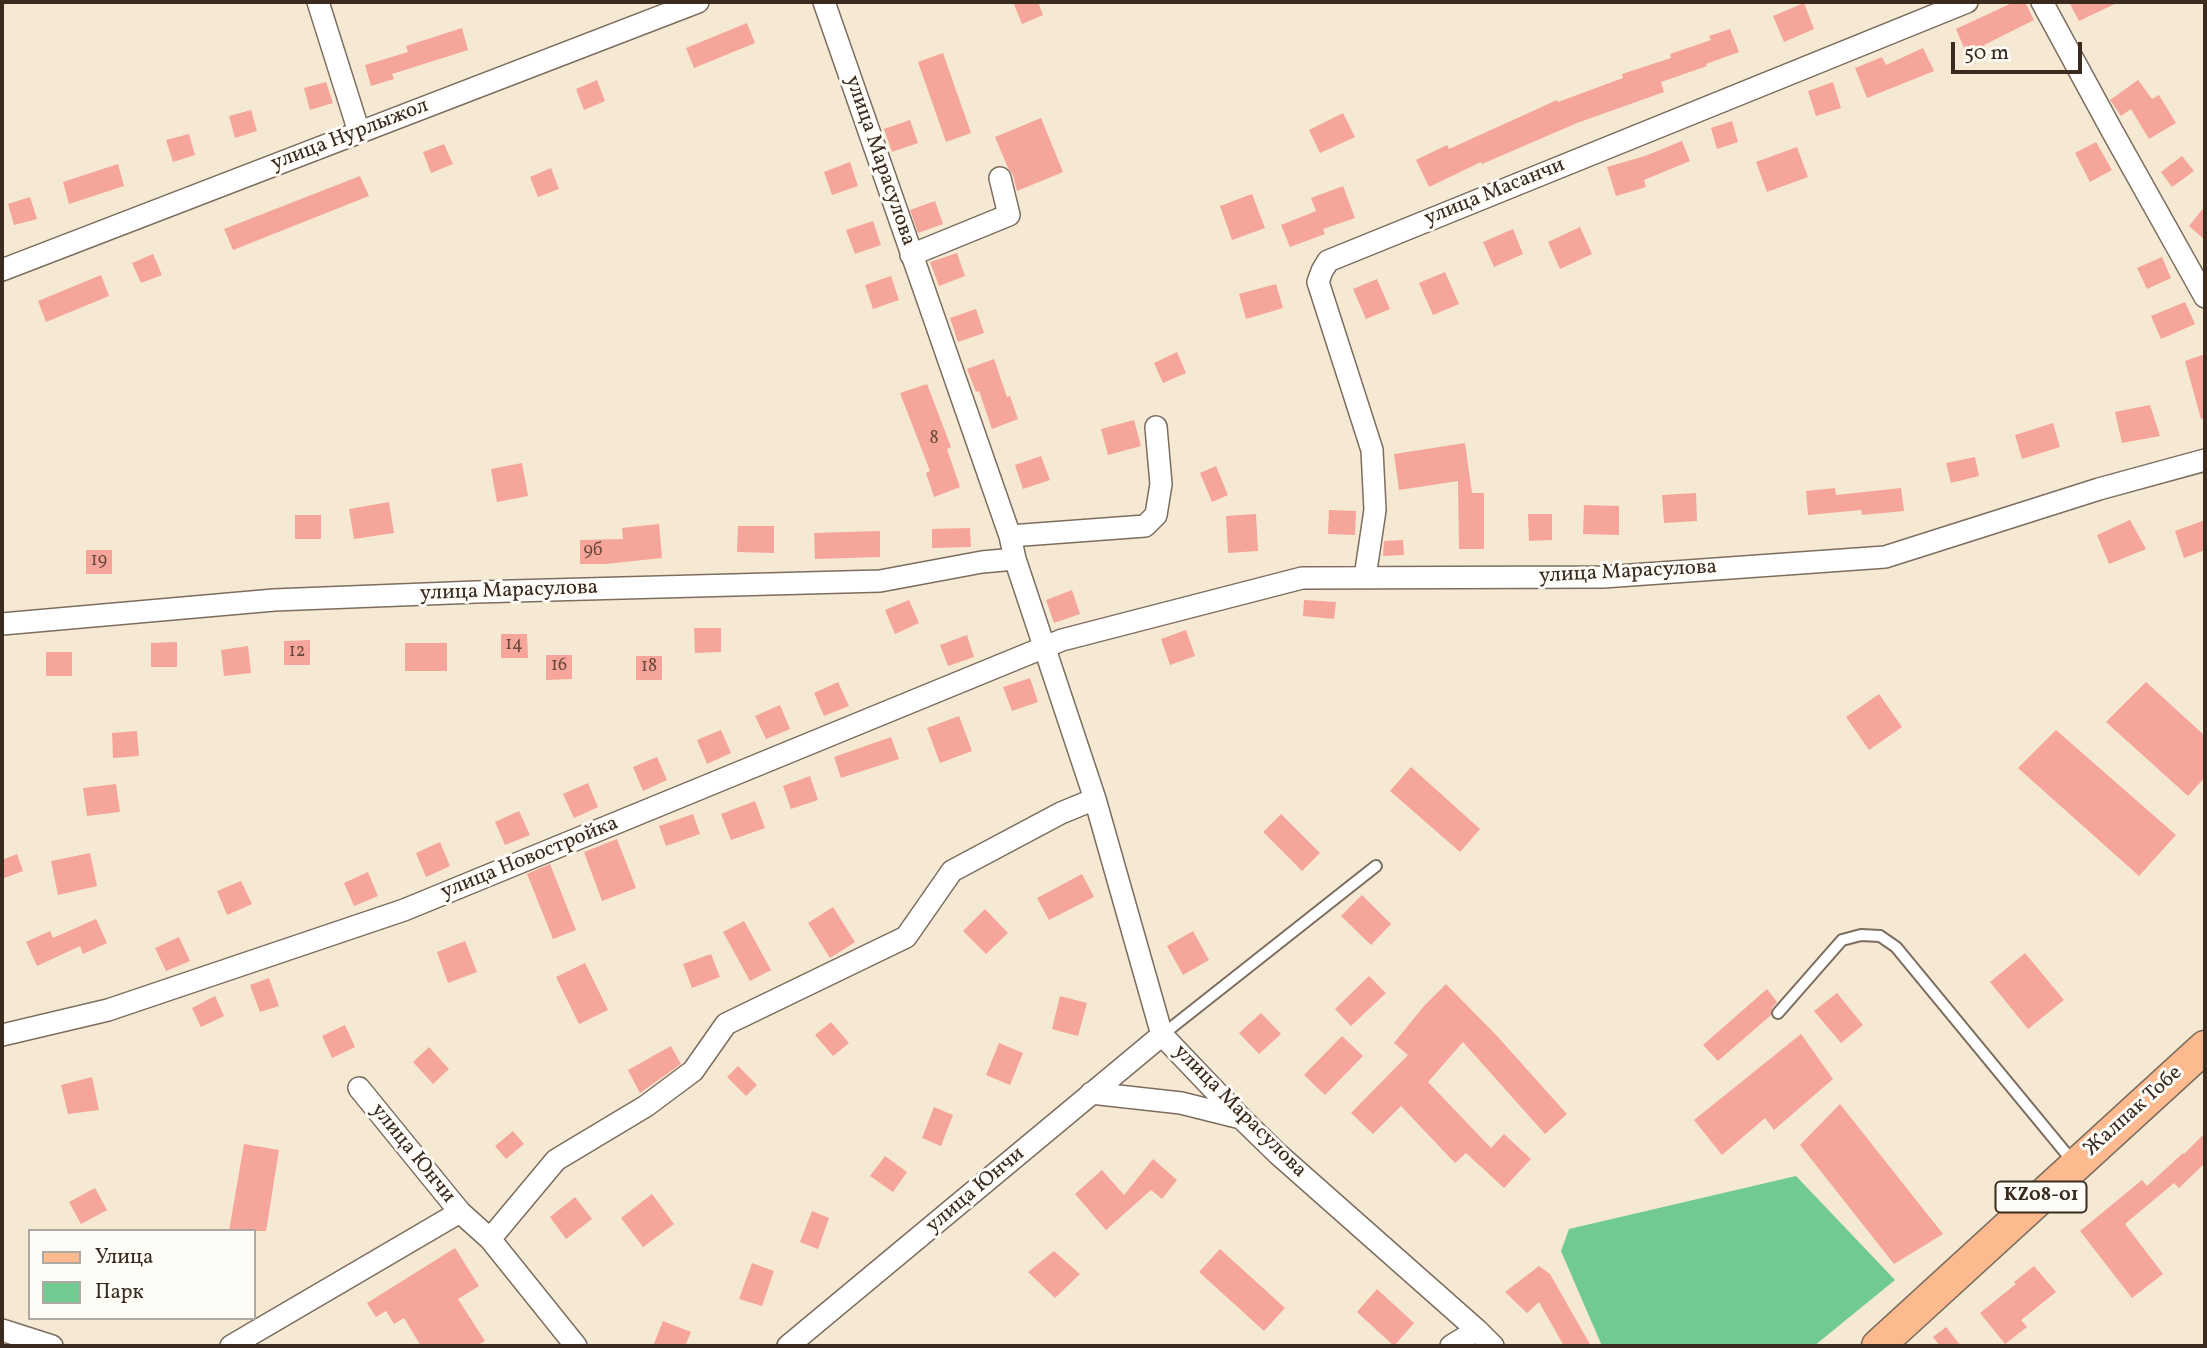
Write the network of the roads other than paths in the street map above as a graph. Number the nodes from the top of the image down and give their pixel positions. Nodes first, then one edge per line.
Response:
1 (318, 2) edge
2 (698, 2) edge
3 (824, 2) edge
4 (1967, 2) edge
5 (2042, 2) edge
6 (359, 132) junction
7 (1000, 178) dead end
8 (911, 255) junction
9 (2, 270) edge
10 (2205, 297) edge
11 (1156, 427) dead end
12 (2205, 460) edge
13 (1010, 536) junction
14 (1014, 559) junction
15 (1365, 578) junction
16 (2, 624) edge
17 (1045, 647) junction
18 (1095, 799) junction
19 (1376, 866) dead end
20 (1777, 1013) dead end
21 (2, 1035) edge
22 (1162, 1035) junction
23 (2205, 1047) edge
24 (359, 1088) dead end
25 (1091, 1093) junction
26 (1241, 1118) junction
27 (2076, 1165) junction
28 (460, 1212) junction
29 (489, 1238) junction
30 (2, 1330) edge
31 (1477, 1330) junction
32 (52, 1346) edge
33 (231, 1346) edge
34 (576, 1346) edge
35 (788, 1346) edge
36 (1451, 1346) edge
37 (1493, 1346) edge
38 (1878, 1346) edge

1 - 6 street
2 - 6 street, улица Нурлыжол
3 - 8 street, улица Марасулова
4 - 15 street, улица Масанчи
5 - 10 street
6 - 9 street, улица Нурлыжол
7 - 8 street
8 - 13 street, улица Марасулова
11 - 13 street
12 - 15 street, улица Марасулова
13 - 14 street, улица Марасулова
14 - 16 street, улица Марасулова
14 - 17 street, улица Марасулова
15 - 17 street, улица Марасулова
17 - 18 street, улица Марасулова
17 - 21 street, улица Новостройка
18 - 22 street, улица Марасулова
18 - 29 street
19 - 22 lane
20 - 27 lane
22 - 25 street, улица Юнчи
22 - 26 street, улица Марасулова
23 - 27 main road, Жалпак Тобе / KZ08-01
24 - 28 street, улица Юнчи
25 - 26 street
25 - 35 street, улица Юнчи
26 - 31 street, улица Марасулова
27 - 38 main road, Жалпак Тобе / KZ08-01
28 - 29 street, улица Юнчи
28 - 33 street
29 - 34 street, улица Юнчи
30 - 32 street
31 - 36 street
31 - 37 street, улица Марасулова

